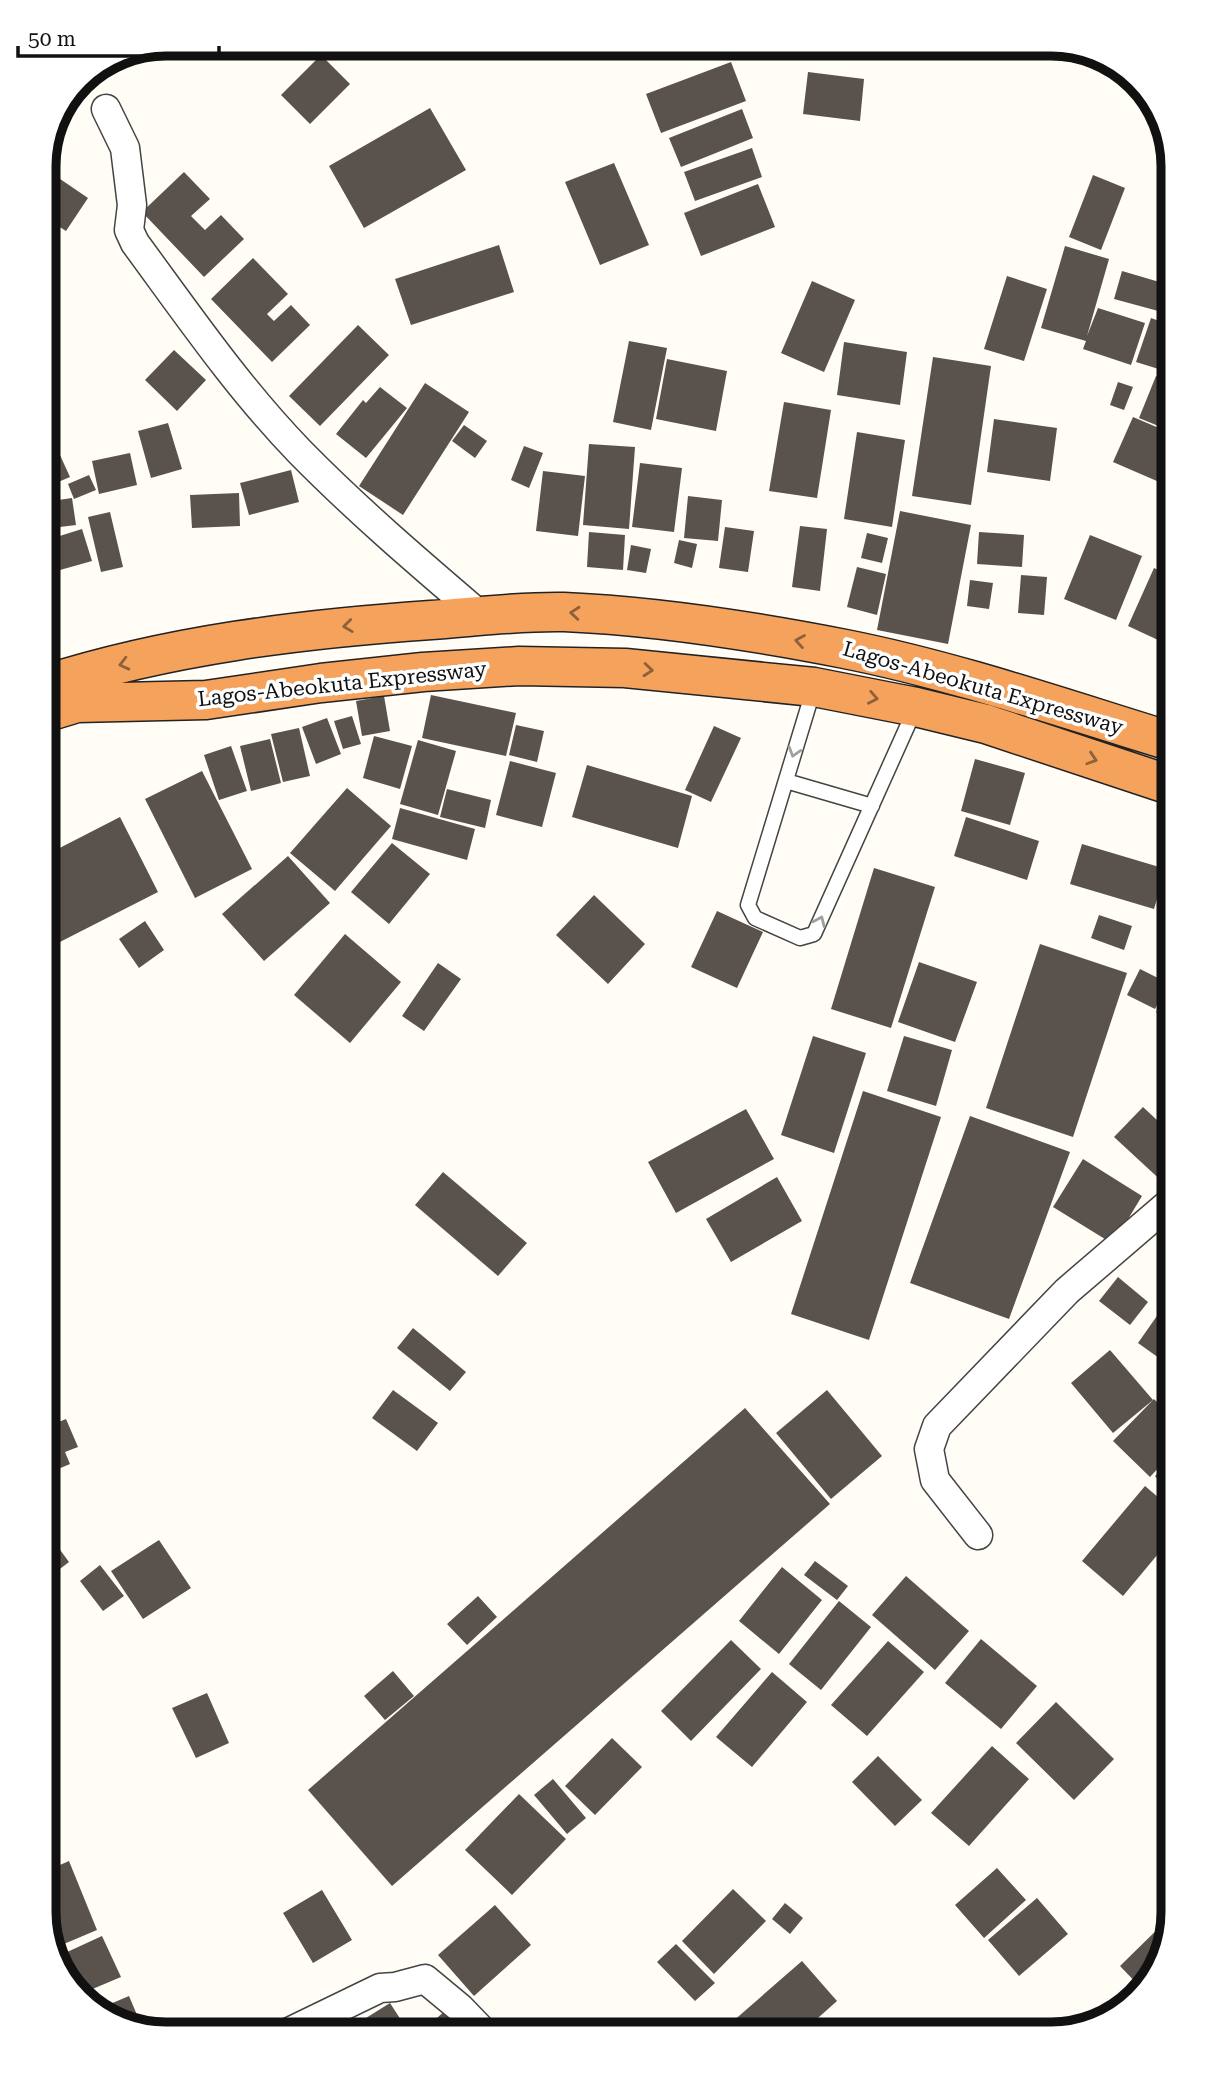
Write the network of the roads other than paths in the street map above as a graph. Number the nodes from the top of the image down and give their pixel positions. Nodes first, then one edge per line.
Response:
1 (106, 109) dead end
2 (481, 616) junction
3 (56, 682) edge
4 (814, 687) junction
5 (916, 707) junction
6 (56, 709) edge
7 (1161, 739) edge
8 (786, 780) junction
9 (1161, 782) edge
10 (872, 806) junction
11 (1161, 1210) edge
12 (978, 1535) dead end
13 (310, 2022) edge
14 (473, 2022) edge

1 - 2 street
2 -> 3 highway, Lagos-Abeokuta Expressway
7 -> 2 highway, Lagos-Abeokuta Expressway
4 -> 5 highway, Lagos-Abeokuta Expressway
6 -> 4 highway, Lagos-Abeokuta Expressway
4 -> 8 lane
5 -> 9 highway, Lagos-Abeokuta Expressway
5 - 10 lane
8 - 10 lane
8 -> 10 lane
11 - 12 street
13 - 14 street

